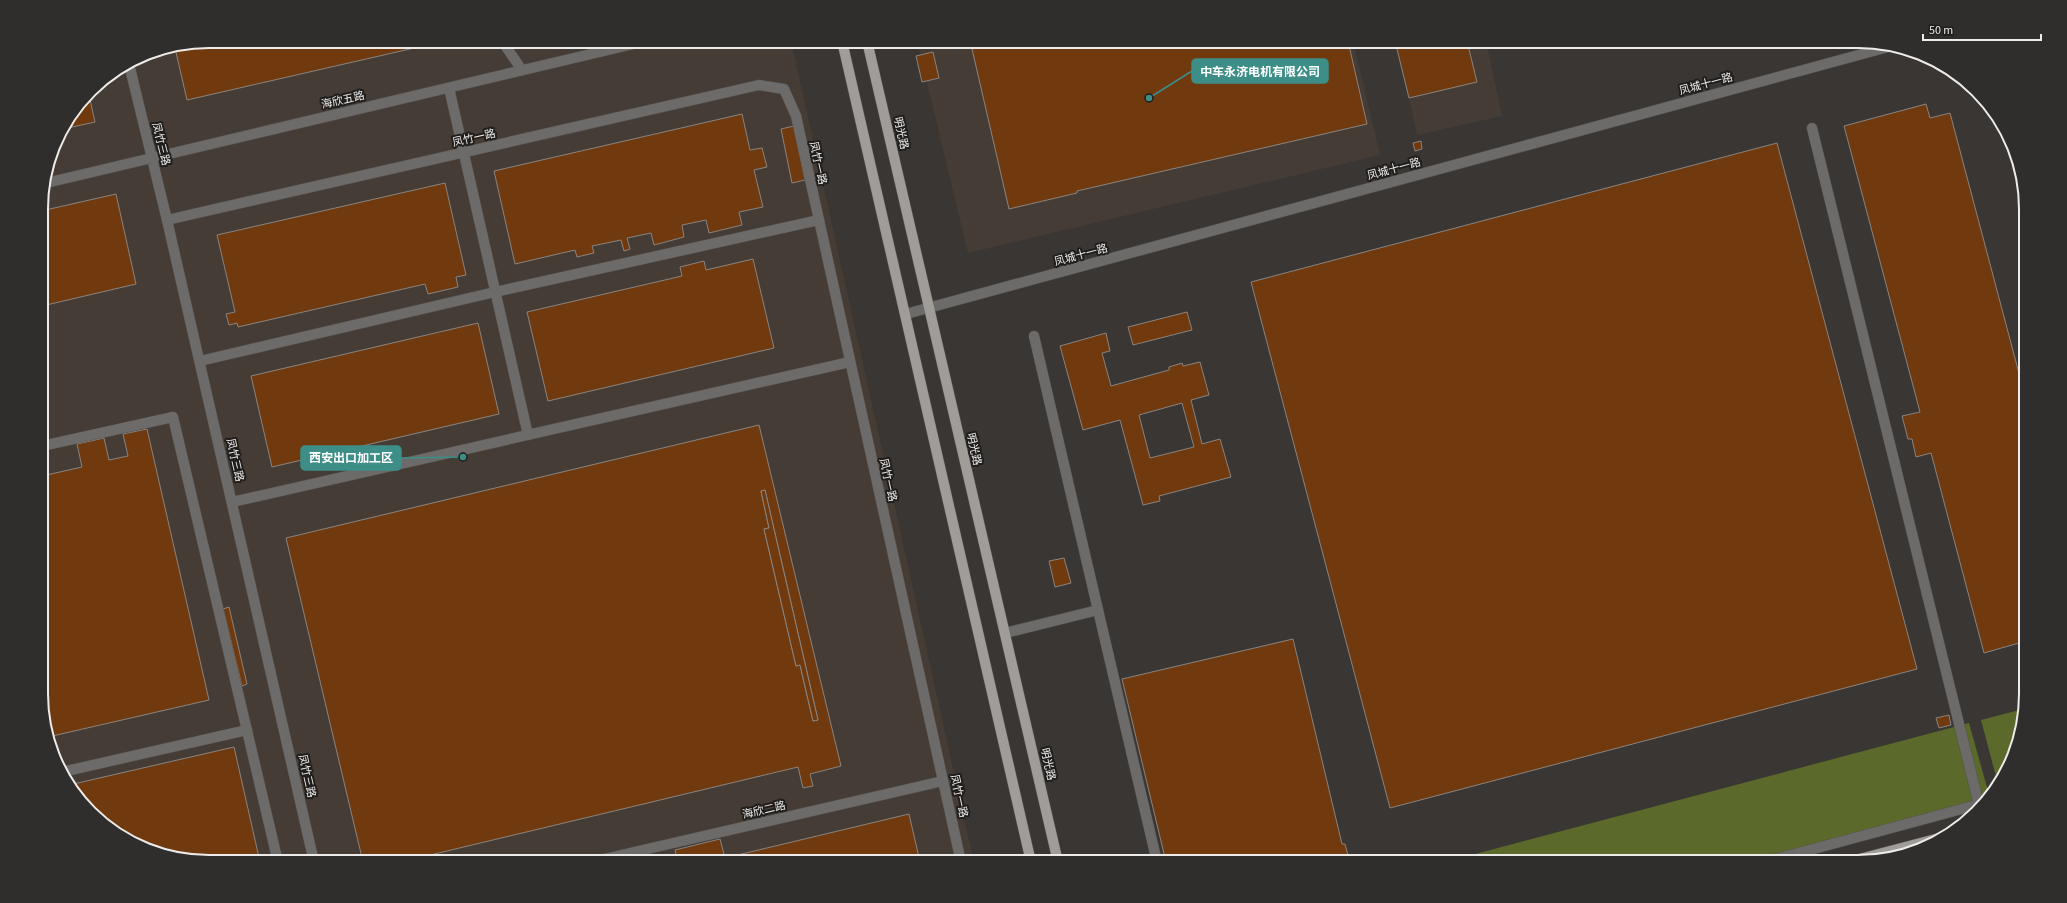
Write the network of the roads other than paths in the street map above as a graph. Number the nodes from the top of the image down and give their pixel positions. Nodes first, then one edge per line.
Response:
1 (507, 48) edge
2 (616, 48) edge
3 (844, 48) edge
4 (869, 48) edge
5 (1880, 49) edge
6 (130, 69) edge
7 (522, 70) junction
8 (449, 88) junction
9 (1812, 128) dead end
10 (463, 152) junction
11 (152, 158) junction
12 (50, 182) edge
13 (167, 220) junction
14 (819, 220) junction
15 (495, 292) junction
16 (929, 309) junction
17 (906, 314) junction
18 (1034, 336) dead end
19 (200, 361) junction
20 (850, 362) junction
21 (528, 435) junction
22 (48, 445) edge
23 (232, 502) junction
24 (1098, 610) junction
25 (1004, 633) junction
26 (247, 730) junction
27 (68, 771) edge
28 (943, 781) junction
29 (1980, 799) edge
30 (1974, 806) edge
31 (1910, 846) edge
32 (1878, 854) edge
33 (276, 855) edge
34 (312, 855) edge
35 (621, 855) edge
36 (959, 855) edge
37 (1030, 855) edge
38 (1056, 855) edge
39 (1155, 855) edge
40 (1791, 855) edge

1 - 7 street
2 - 7 street, 海欣五路
3 - 17 main road
4 - 16 main road, 明光路
5 - 16 street, 凤城十一路
6 - 11 street, 凤竹三路
7 - 8 street, 海欣五路
8 - 10 street
8 - 11 street, 海欣五路
9 - 29 street
10 - 13 street, 凤竹一路
10 - 14 street, 凤竹一路
10 - 15 street
11 - 12 street, 海欣五路
11 - 13 street, 凤竹三路
13 - 19 street, 凤竹三路
14 - 15 street
14 - 20 street, 凤竹一路
15 - 19 street
15 - 21 street
16 - 17 street, 凤城十一路
16 - 25 main road, 明光路
17 - 37 main road
18 - 24 street
19 - 23 street, 凤竹三路
20 - 21 street
20 - 28 street, 凤竹一路
21 - 23 street
22 - 26 street
23 - 34 street, 凤竹三路
24 - 25 street
24 - 39 street
25 - 38 main road, 明光路
26 - 27 street
26 - 33 street
28 - 35 street, 海欣二路
28 - 36 street, 凤竹一路
30 - 40 street
31 - 32 main road

